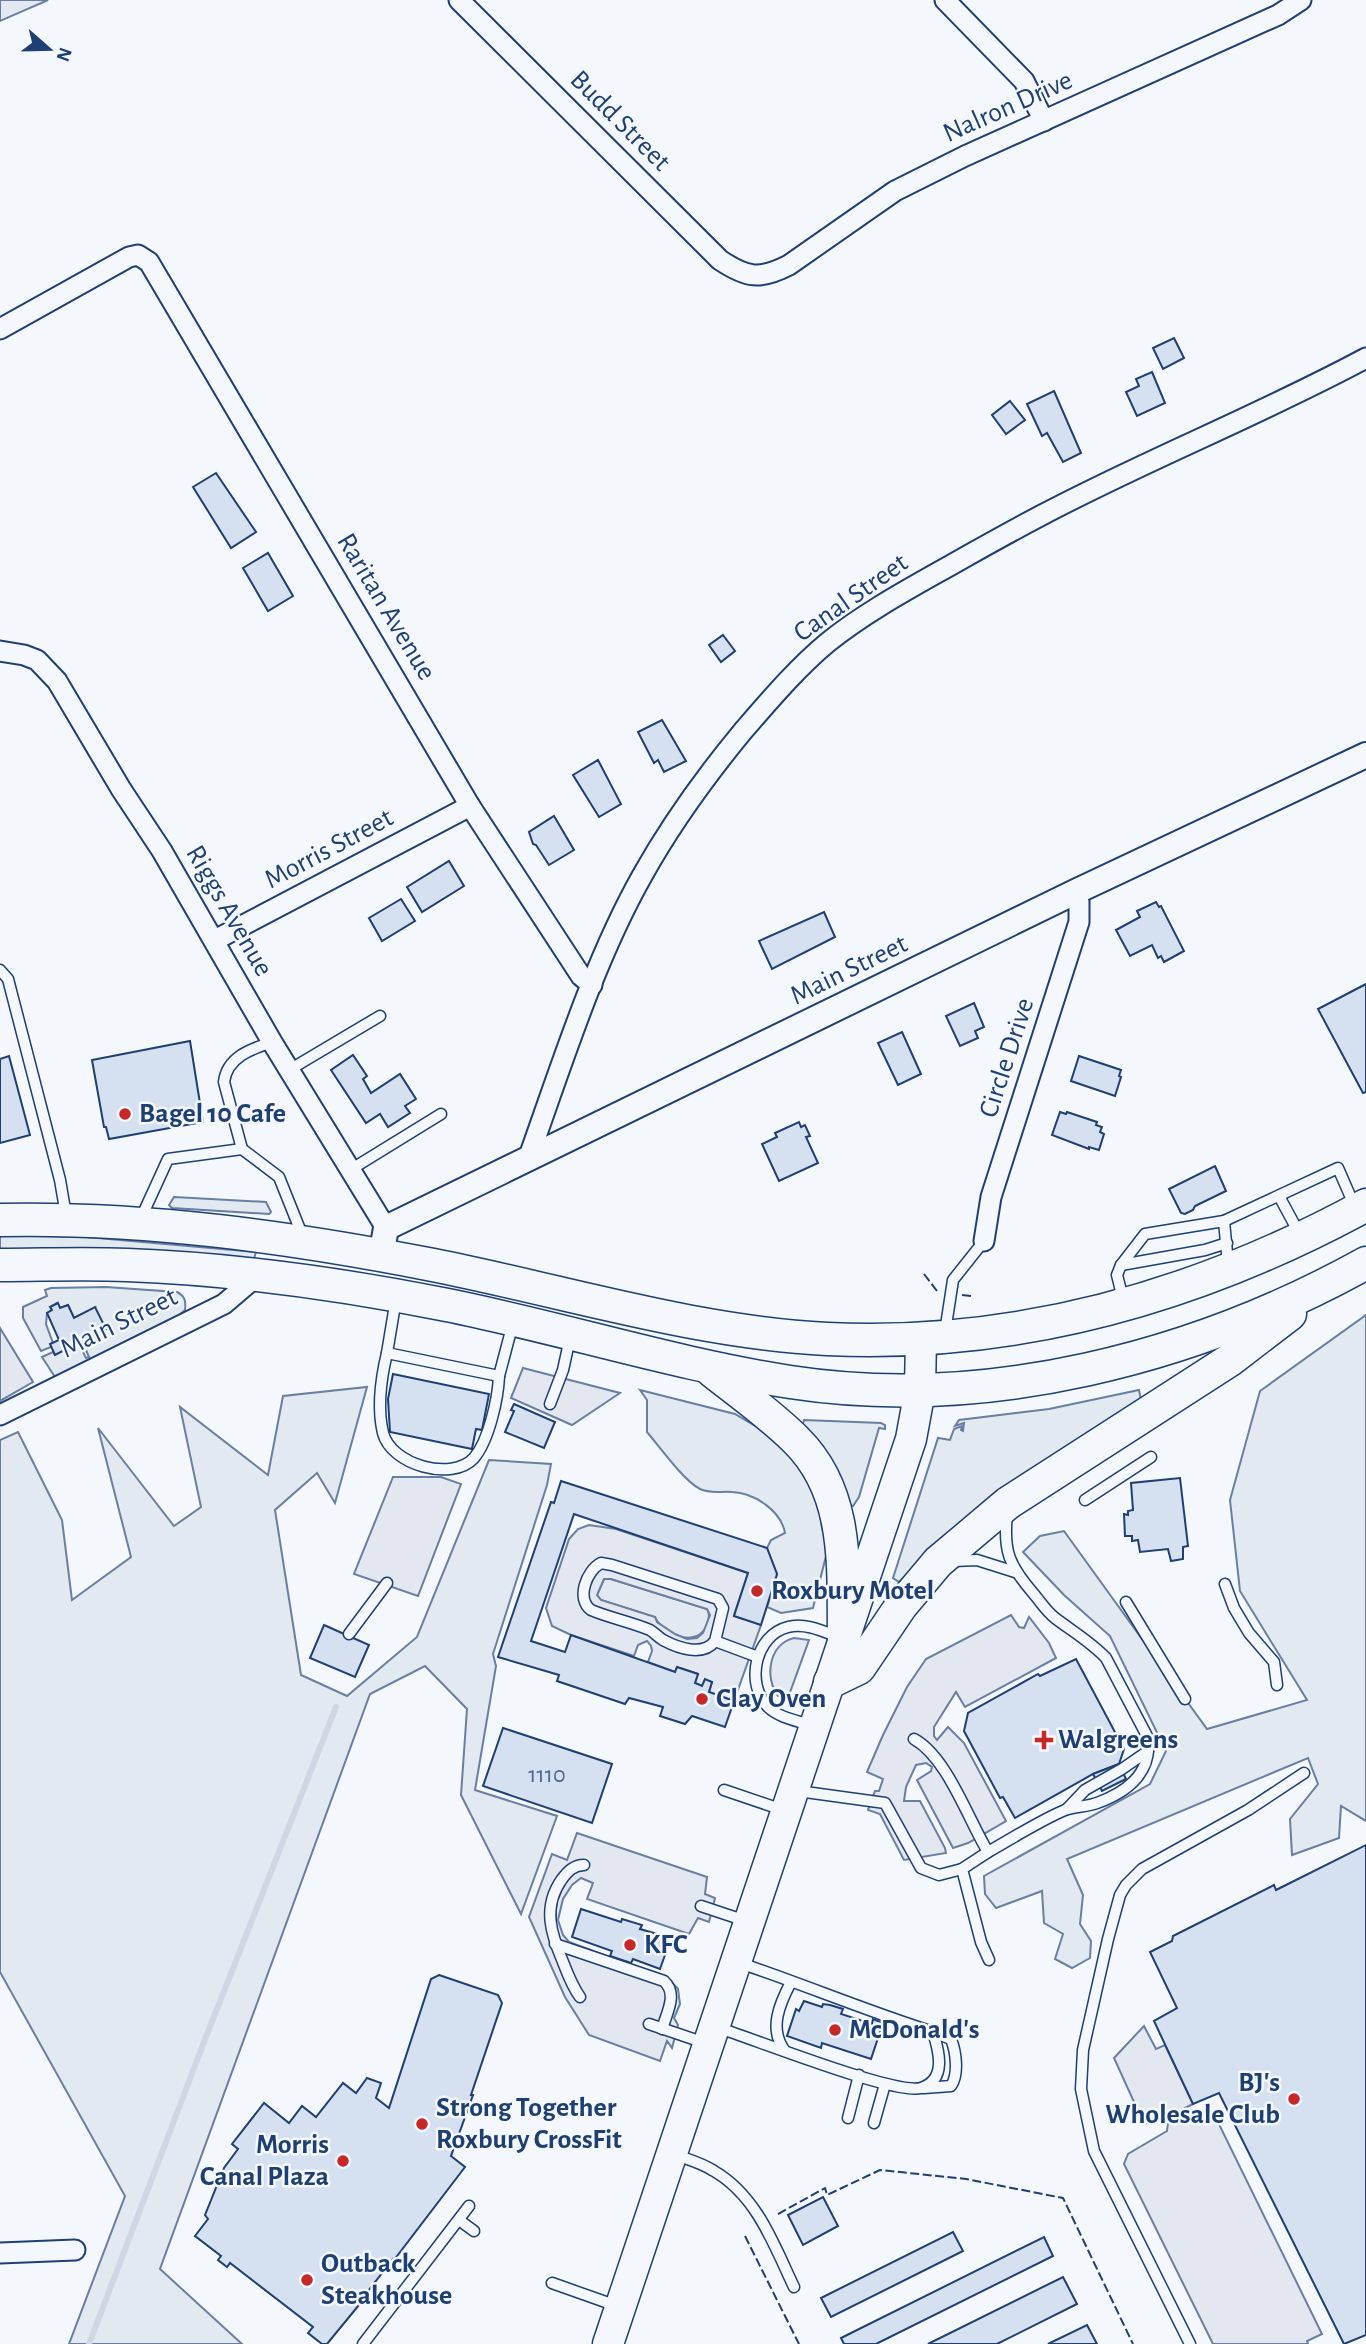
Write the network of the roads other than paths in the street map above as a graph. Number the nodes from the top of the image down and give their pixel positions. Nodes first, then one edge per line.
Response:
1 (459, 0) edge
2 (945, 0) edge
3 (1301, 0) edge
4 (1044, 121) junction
5 (747, 275) joint
6 (0, 329) edge
7 (1366, 358) edge
8 (0, 651) edge
9 (1366, 755) edge
10 (470, 806) junction
11 (1075, 892) junction
12 (215, 940) junction
13 (0, 970) edge
14 (592, 985) junction
15 (380, 1016) dead end
16 (272, 1042) junction
17 (289, 1070) junction
18 (441, 1114) dead end
19 (242, 1149) junction
20 (528, 1159) junction
21 (351, 1170) junction
22 (1279, 1196) junction
23 (1362, 1208) edge
24 (0, 1220) edge
25 (67, 1220) junction
26 (1224, 1221) junction
27 (139, 1223) junction
28 (1302, 1239) junction
29 (984, 1241) joint
30 (383, 1242) junction
31 (306, 1243) junction
32 (263, 1256) junction
33 (1227, 1257) junction
34 (1366, 1263) edge
35 (0, 1265) edge
36 (1121, 1265) junction
37 (1327, 1285) junction
38 (396, 1296) junction
39 (1124, 1306) junction
40 (513, 1320) junction
41 (571, 1334) junction
42 (933, 1337) junction
43 (387, 1353) junction
44 (709, 1368) junction
45 (499, 1376) junction
46 (920, 1390) junction
47 (550, 1404) dead end
48 (0, 1415) edge
49 (1151, 1457) dead end
50 (1086, 1500) dead end
51 (1008, 1503) junction
52 (938, 1562) junction
53 (1015, 1572) junction
54 (387, 1584) dead end
55 (1224, 1584) dead end
56 (1126, 1602) dead end
57 (349, 1634) dead end
58 (845, 1639) junction
59 (715, 1642) junction
60 (758, 1657) junction
61 (830, 1682) junction
62 (1277, 1685) dead end
63 (1185, 1699) dead end
64 (815, 1727) junction
65 (914, 1740) dead end
66 (1148, 1751) junction
67 (1304, 1773) dead end
68 (724, 1790) dead end
69 (791, 1801) junction
70 (1066, 1810) junction
71 (988, 1852) junction
72 (584, 1865) dead end
73 (962, 1869) junction
74 (701, 1906) dead end
75 (750, 1922) junction
76 (555, 1944) junction
77 (989, 1960) dead end
78 (737, 1961) junction
79 (792, 1982) junction
80 (580, 1997) dead end
81 (649, 2024) dead end
82 (662, 2029) junction
83 (933, 2032) junction
84 (712, 2035) junction
85 (785, 2051) junction
86 (859, 2075) junction
87 (885, 2084) junction
88 (920, 2088) junction
89 (848, 2118) dead end
90 (874, 2123) dead end
91 (672, 2154) junction
92 (469, 2206) dead end
93 (459, 2220) junction
94 (474, 2231) dead end
95 (75, 2250) dead end
96 (0, 2253) edge
97 (552, 2283) dead end
98 (794, 2287) dead end
99 (621, 2307) junction
100 (363, 2344) edge
101 (608, 2344) edge
102 (1189, 2344) edge

1 - 5 street, Budd Street
2 - 4 street
3 - 4 street, Nalron Drive
4 - 5 street, Nalron Drive
6 - 10 street, Raritan Avenue
7 - 14 street, Canal Street
8 - 12 street, Riggs Avenue
9 - 11 street, Main Street
10 - 12 street, Morris Street
10 - 14 street, Raritan Avenue
11 - 20 street, Main Street
11 - 29 street, Circle Drive
12 - 16 street, Riggs Avenue
13 - 25 lane
14 - 20 street, Canal Street
15 - 17 lane
16 - 17 street, Riggs Avenue
16 - 19 lane
17 - 21 street, Riggs Avenue
18 - 21 lane
19 - 27 lane
19 - 31 lane
20 - 30 street, Main Street
21 - 30 street, Riggs Avenue
22 - 23 lane
22 - 26 lane
22 - 28 lane
23 - 28 highway
24 - 25 highway
25 - 27 highway
26 - 33 lane
26 - 36 lane
27 - 32 highway
28 - 33 highway
29 - 42 lane
30 - 31 highway
30 - 42 highway
31 - 32 highway
32 - 35 highway
32 - 38 highway
32 - 48 street, Main Street
33 - 36 lane
33 - 39 highway
34 - 37 highway
36 - 39 lane
37 - 46 highway
37 - 51 highway
38 - 40 highway
38 - 43 lane
39 - 42 highway
40 - 41 highway
40 - 45 lane
41 - 44 highway
41 - 47 lane
42 - 46 main road
43 - 45 lane
43 - 45 lane
44 - 46 highway
44 - 58 highway
46 - 58 main road
49 - 50 lane
51 - 52 highway
51 - 53 lane
52 - 53 lane
52 - 61 highway
53 - 66 lane
54 - 57 lane
55 - 62 lane
56 - 63 lane
58 - 60 lane
58 - 61 main road
59 - 59 lane
59 - 60 lane
60 - 64 lane
61 - 64 main road
64 - 69 main road
65 - 71 lane
66 - 70 lane
66 - 70 lane
67 - 102 lane
68 - 69 lane
69 - 73 lane
69 - 75 main road
70 - 71 lane
71 - 73 lane
72 - 76 lane
73 - 77 lane
74 - 75 lane
75 - 78 main road
76 - 80 lane
76 - 82 lane
78 - 79 lane
78 - 84 main road
79 - 83 lane
79 - 85 lane
81 - 82 lane
82 - 84 lane
83 - 88 lane
83 - 88 lane
84 - 85 lane
84 - 91 main road
85 - 86 lane
86 - 87 lane
86 - 89 lane
87 - 88 lane
87 - 90 lane
91 - 98 lane
91 - 99 main road
92 - 93 lane
93 - 94 lane
93 - 100 lane
95 - 96 street
97 - 99 lane
99 - 101 main road

